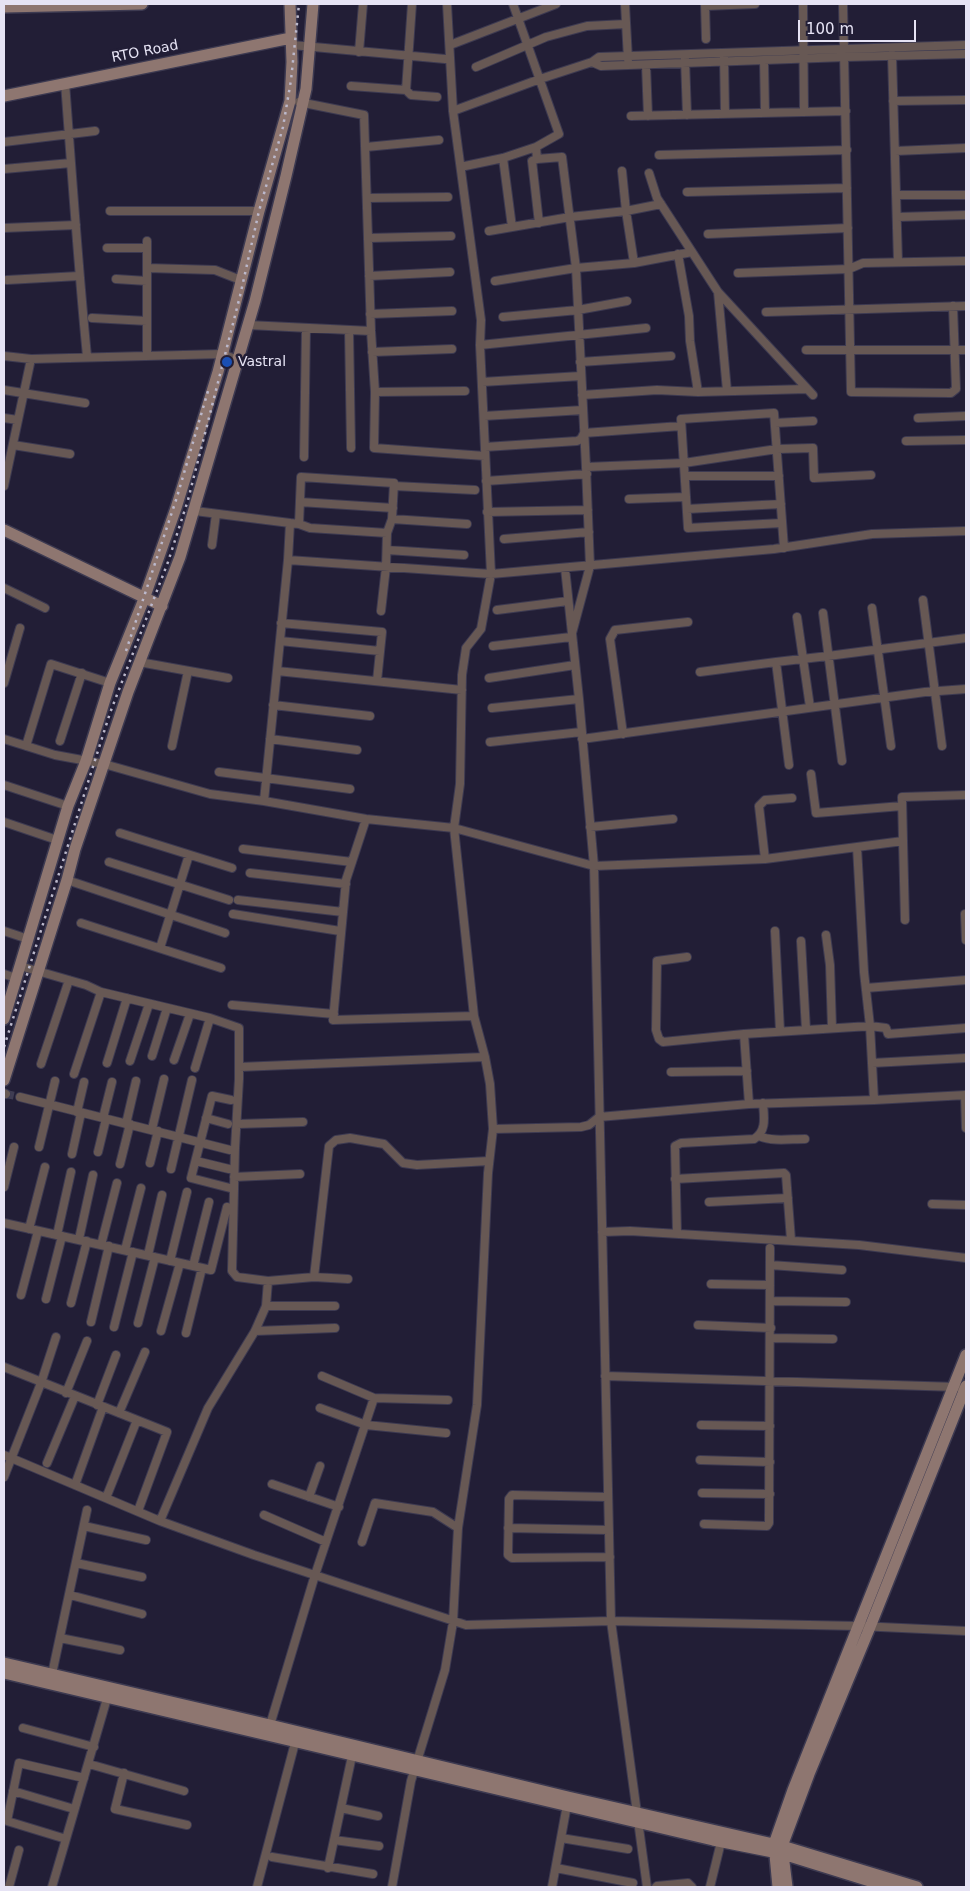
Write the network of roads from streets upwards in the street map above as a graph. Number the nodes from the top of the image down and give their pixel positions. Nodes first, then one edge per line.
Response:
1 (142, 4) edge
2 (290, 4) edge
3 (313, 4) edge
4 (363, 4) edge
5 (412, 4) edge
6 (457, 4) edge
7 (513, 4) edge
8 (556, 4) edge
9 (625, 4) edge
10 (755, 4) edge
11 (803, 4) edge
12 (843, 4) edge
13 (448, 5) edge
14 (705, 5) edge
15 (4, 7) edge
16 (518, 18) junction
17 (626, 24) junction
18 (706, 40) dead end
19 (292, 42) junction
20 (528, 44) junction
21 (450, 45) junction
22 (966, 45) edge
23 (310, 47) junction
24 (359, 52) junction
25 (724, 53) junction
26 (845, 53) junction
27 (685, 54) junction
28 (804, 54) junction
29 (966, 54) edge
30 (892, 55) junction
31 (408, 56) junction
32 (628, 56) junction
33 (445, 59) dead end
34 (764, 60) junction
35 (592, 62) junction
36 (724, 62) junction
37 (686, 63) junction
38 (646, 65) junction
39 (628, 66) junction
40 (476, 67) dead end
41 (540, 79) junction
42 (65, 83) junction
43 (351, 86) dead end
44 (406, 90) junction
45 (4, 96) edge
46 (437, 97) dead end
47 (290, 100) junction
48 (966, 100) edge
49 (893, 101) junction
50 (303, 103) junction
51 (453, 111) junction
52 (846, 111) junction
53 (804, 112) junction
54 (765, 113) junction
55 (726, 114) junction
56 (687, 115) junction
57 (631, 116) dead end
58 (648, 116) junction
59 (95, 131) dead end
60 (69, 134) junction
61 (439, 140) dead end
62 (4, 142) edge
63 (366, 147) junction
64 (536, 147) junction
65 (966, 148) edge
66 (847, 150) junction
67 (895, 150) junction
68 (659, 155) dead end
69 (503, 158) junction
70 (537, 159) junction
71 (71, 163) junction
72 (465, 166) dead end
73 (4, 169) edge
74 (622, 171) dead end
75 (649, 173) dead end
76 (847, 188) junction
77 (687, 192) dead end
78 (896, 195) junction
79 (966, 195) edge
80 (448, 197) dead end
81 (367, 198) junction
82 (661, 204) junction
83 (110, 211) dead end
84 (259, 211) junction
85 (626, 211) junction
86 (966, 214) edge
87 (570, 217) junction
88 (897, 217) junction
89 (539, 223) junction
90 (76, 225) junction
91 (512, 227) junction
92 (4, 228) edge
93 (848, 228) junction
94 (489, 231) dead end
95 (708, 234) dead end
96 (451, 236) dead end
97 (368, 238) junction
98 (107, 248) dead end
99 (692, 252) junction
100 (678, 254) junction
101 (966, 261) edge
102 (898, 262) junction
103 (634, 263) junction
104 (147, 268) junction
105 (576, 268) junction
106 (849, 269) junction
107 (450, 272) dead end
108 (738, 273) dead end
109 (79, 276) junction
110 (369, 276) junction
111 (238, 279) dead end
112 (7, 280) dead end
113 (116, 280) dead end
114 (147, 281) junction
115 (495, 281) dead end
116 (718, 292) junction
117 (627, 301) dead end
118 (953, 306) junction
119 (966, 306) edge
120 (850, 309) junction
121 (578, 310) junction
122 (452, 311) dead end
123 (766, 312) dead end
124 (370, 314) junction
125 (503, 317) dead end
126 (92, 318) dead end
127 (147, 321) junction
128 (248, 325) junction
129 (306, 328) junction
130 (646, 328) dead end
131 (349, 330) junction
132 (371, 331) junction
133 (580, 335) junction
134 (480, 345) junction
135 (452, 349) dead end
136 (850, 349) junction
137 (806, 350) dead end
138 (966, 350) edge
139 (955, 351) junction
140 (372, 352) junction
141 (222, 354) junction
142 (4, 356) edge
143 (87, 356) junction
144 (147, 356) junction
145 (671, 356) dead end
146 (31, 359) junction
147 (238, 360) junction
148 (580, 362) junction
149 (581, 376) junction
150 (482, 382) junction
151 (807, 388) junction
152 (4, 390) edge
153 (465, 391) dead end
154 (727, 391) junction
155 (375, 392) junction
156 (698, 392) junction
157 (24, 393) junction
158 (582, 394) junction
159 (813, 396) dead end
160 (85, 403) dead end
161 (583, 410) junction
162 (484, 416) junction
163 (966, 416) edge
164 (4, 418) edge
165 (918, 418) dead end
166 (18, 420) junction
167 (814, 421) dead end
168 (775, 423) junction
169 (681, 426) junction
170 (584, 433) junction
171 (966, 440) edge
172 (906, 441) dead end
173 (12, 445) junction
174 (484, 446) junction
175 (351, 448) dead end
176 (777, 449) junction
177 (70, 454) dead end
178 (485, 456) junction
179 (304, 457) dead end
180 (684, 463) junction
181 (586, 471) junction
182 (871, 475) dead end
183 (685, 476) junction
184 (779, 476) junction
185 (486, 481) junction
186 (4, 486) edge
187 (394, 486) junction
188 (476, 490) dead end
189 (686, 497) junction
190 (629, 499) dead end
191 (300, 502) junction
192 (781, 504) junction
193 (393, 508) junction
194 (687, 509) junction
195 (588, 510) junction
196 (195, 511) junction
197 (487, 512) junction
198 (216, 514) junction
199 (392, 519) junction
200 (290, 523) junction
201 (782, 523) junction
202 (299, 524) junction
203 (468, 524) dead end
204 (4, 530) edge
205 (966, 531) edge
206 (589, 532) junction
207 (387, 533) junction
208 (504, 539) dead end
209 (212, 545) dead end
210 (784, 548) junction
211 (387, 550) junction
212 (464, 556) dead end
213 (288, 560) junction
214 (590, 566) junction
215 (386, 567) junction
216 (565, 568) junction
217 (491, 574) junction
218 (4, 588) edge
219 (144, 599) junction
220 (923, 600) dead end
221 (568, 601) junction
222 (162, 606) junction
223 (44, 608) dead end
224 (872, 608) dead end
225 (497, 610) dead end
226 (382, 611) dead end
227 (823, 613) dead end
228 (797, 617) dead end
229 (688, 622) dead end
230 (281, 623) junction
231 (20, 628) dead end
232 (571, 637) junction
233 (966, 638) edge
234 (280, 641) junction
235 (929, 642) junction
236 (493, 646) dead end
237 (878, 649) junction
238 (380, 651) junction
239 (828, 656) junction
240 (803, 659) junction
241 (139, 662) junction
242 (776, 662) junction
243 (575, 665) junction
244 (188, 671) junction
245 (277, 671) junction
246 (5, 672) edge
247 (700, 672) dead end
248 (82, 673) junction
249 (228, 678) dead end
250 (488, 678) dead end
251 (378, 681) junction
252 (4, 683) edge
253 (110, 683) junction
254 (966, 689) edge
255 (462, 690) junction
256 (936, 692) junction
257 (885, 698) junction
258 (579, 699) junction
259 (835, 704) junction
260 (273, 705) junction
261 (810, 707) junction
262 (492, 708) dead end
263 (782, 711) junction
264 (370, 716) dead end
265 (623, 734) junction
266 (582, 736) junction
267 (4, 739) edge
268 (270, 739) junction
269 (60, 742) dead end
270 (490, 742) dead end
271 (26, 746) junction
272 (172, 746) dead end
273 (891, 746) dead end
274 (942, 746) dead end
275 (357, 750) dead end
276 (842, 760) dead end
277 (86, 762) junction
278 (104, 764) junction
279 (789, 765) dead end
280 (219, 772) dead end
281 (811, 774) dead end
282 (266, 778) junction
283 (4, 785) edge
284 (350, 789) dead end
285 (966, 796) edge
286 (792, 798) dead end
287 (264, 801) junction
288 (68, 806) junction
289 (902, 806) junction
290 (366, 819) junction
291 (673, 820) dead end
292 (4, 822) edge
293 (590, 827) junction
294 (454, 828) junction
295 (120, 833) dead end
296 (58, 840) junction
297 (904, 841) junction
298 (857, 847) junction
299 (243, 849) dead end
300 (189, 855) junction
301 (766, 859) junction
302 (109, 862) dead end
303 (352, 862) junction
304 (594, 866) junction
305 (232, 868) dead end
306 (250, 873) dead end
307 (68, 880) junction
308 (179, 884) junction
309 (346, 884) junction
310 (229, 900) dead end
311 (238, 900) dead end
312 (342, 912) junction
313 (233, 914) dead end
314 (965, 914) dead end
315 (170, 916) junction
316 (905, 920) dead end
317 (81, 924) dead end
318 (340, 930) junction
319 (4, 931) edge
320 (775, 931) dead end
321 (225, 933) dead end
322 (826, 935) dead end
323 (28, 939) junction
324 (966, 940) edge
325 (801, 942) dead end
326 (160, 948) junction
327 (687, 957) dead end
328 (20, 966) junction
329 (221, 968) dead end
330 (39, 971) junction
331 (4, 974) edge
332 (16, 978) junction
333 (69, 980) junction
334 (966, 980) edge
335 (866, 988) junction
336 (101, 992) junction
337 (127, 998) junction
338 (149, 1004) junction
339 (232, 1005) dead end
340 (167, 1008) junction
341 (4, 1014) edge
342 (190, 1014) junction
343 (334, 1014) junction
344 (474, 1016) junction
345 (210, 1018) junction
346 (870, 1026) junction
347 (832, 1028) junction
348 (966, 1028) edge
349 (806, 1030) junction
350 (780, 1031) junction
351 (744, 1034) junction
352 (152, 1056) dead end
353 (485, 1057) junction
354 (966, 1058) edge
355 (174, 1060) dead end
356 (130, 1061) dead end
357 (872, 1063) junction
358 (40, 1064) dead end
359 (107, 1064) dead end
360 (240, 1067) junction
361 (194, 1068) dead end
362 (747, 1071) junction
363 (671, 1072) dead end
364 (74, 1074) dead end
365 (164, 1079) dead end
366 (4, 1080) edge
367 (192, 1080) dead end
368 (55, 1081) dead end
369 (136, 1081) dead end
370 (84, 1082) dead end
371 (112, 1082) dead end
372 (966, 1095) edge
373 (20, 1097) tunnel mouth
374 (231, 1100) dead end
375 (874, 1100) junction
376 (763, 1103) junction
377 (749, 1104) junction
378 (49, 1105) junction
379 (79, 1112) junction
380 (599, 1117) junction
381 (206, 1118) junction
382 (104, 1119) junction
383 (302, 1122) dead end
384 (128, 1124) junction
385 (228, 1124) dead end
386 (237, 1124) junction
387 (966, 1128) edge
388 (493, 1129) junction
389 (155, 1130) junction
390 (178, 1136) junction
391 (759, 1136) junction
392 (805, 1139) dead end
393 (200, 1142) junction
394 (14, 1147) dead end
395 (40, 1147) dead end
396 (230, 1150) dead end
397 (98, 1152) dead end
398 (72, 1154) dead end
399 (196, 1161) junction
400 (489, 1161) junction
401 (150, 1163) dead end
402 (120, 1164) dead end
403 (45, 1166) dead end
404 (171, 1169) dead end
405 (229, 1169) dead end
406 (71, 1172) dead end
407 (300, 1174) dead end
408 (93, 1175) dead end
409 (234, 1177) junction
410 (675, 1179) junction
411 (117, 1183) dead end
412 (4, 1186) edge
413 (141, 1188) dead end
414 (230, 1188) dead end
415 (187, 1192) dead end
416 (162, 1195) dead end
417 (788, 1198) junction
418 (209, 1202) dead end
419 (709, 1202) dead end
420 (932, 1204) dead end
421 (966, 1205) edge
422 (228, 1208) dead end
423 (4, 1223) edge
424 (29, 1229) junction
425 (38, 1231) junction
426 (602, 1232) junction
427 (677, 1234) junction
428 (59, 1235) junction
429 (83, 1240) junction
430 (791, 1240) junction
431 (105, 1246) junction
432 (770, 1248) dead end
433 (129, 1251) junction
434 (151, 1256) junction
435 (966, 1258) edge
436 (170, 1261) junction
437 (180, 1263) junction
438 (770, 1265) junction
439 (193, 1266) junction
440 (202, 1268) junction
441 (842, 1270) dead end
442 (314, 1276) junction
443 (348, 1279) dead end
444 (268, 1281) junction
445 (711, 1284) dead end
446 (770, 1285) junction
447 (21, 1295) dead end
448 (46, 1299) dead end
449 (771, 1301) junction
450 (846, 1302) dead end
451 (71, 1303) dead end
452 (266, 1306) junction
453 (335, 1306) dead end
454 (91, 1322) dead end
455 (138, 1324) dead end
456 (698, 1325) dead end
457 (114, 1327) dead end
458 (335, 1328) dead end
459 (771, 1328) junction
460 (161, 1331) dead end
461 (255, 1331) junction
462 (186, 1333) dead end
463 (56, 1337) dead end
464 (771, 1338) junction
465 (833, 1339) dead end
466 (87, 1341) dead end
467 (145, 1352) dead end
468 (116, 1355) dead end
469 (966, 1356) edge
470 (4, 1367) edge
471 (322, 1376) dead end
472 (606, 1376) junction
473 (771, 1382) junction
474 (41, 1383) junction
475 (963, 1387) edge
476 (66, 1393) junction
477 (75, 1396) junction
478 (374, 1398) junction
479 (448, 1400) dead end
480 (100, 1406) junction
481 (320, 1408) dead end
482 (120, 1413) junction
483 (137, 1420) junction
484 (366, 1425) junction
485 (701, 1426) dead end
486 (770, 1426) junction
487 (446, 1433) dead end
488 (4, 1455) edge
489 (12, 1458) junction
490 (700, 1460) dead end
491 (770, 1462) junction
492 (47, 1463) dead end
493 (320, 1466) dead end
494 (4, 1477) edge
495 (272, 1484) dead end
496 (74, 1485) junction
497 (702, 1493) dead end
498 (770, 1494) junction
499 (309, 1497) junction
500 (608, 1497) junction
501 (106, 1498) junction
502 (339, 1507) junction
503 (87, 1510) dead end
504 (138, 1511) junction
505 (264, 1515) dead end
506 (160, 1521) junction
507 (704, 1524) dead end
508 (84, 1526) junction
509 (458, 1528) junction
510 (508, 1528) junction
511 (609, 1530) junction
512 (146, 1540) dead end
513 (326, 1542) junction
514 (362, 1542) dead end
515 (610, 1557) junction
516 (76, 1563) junction
517 (316, 1575) junction
518 (142, 1577) dead end
519 (70, 1595) junction
520 (142, 1614) dead end
521 (611, 1621) junction
522 (453, 1622) junction
523 (864, 1626) junction
524 (966, 1631) edge
525 (60, 1638) junction
526 (120, 1650) dead end
527 (4, 1663) edge
528 (4, 1672) edge
529 (52, 1674) junction
530 (109, 1693) junction
531 (270, 1725) junction
532 (23, 1728) dead end
533 (297, 1737) junction
534 (94, 1747) junction
535 (352, 1756) junction
536 (89, 1764) junction
537 (414, 1765) junction
538 (124, 1773) junction
539 (84, 1778) junction
540 (184, 1791) dead end
541 (14, 1792) junction
542 (567, 1805) junction
543 (341, 1808) junction
544 (74, 1809) junction
545 (378, 1816) dead end
546 (638, 1818) junction
547 (187, 1825) dead end
548 (561, 1838) junction
549 (66, 1839) junction
550 (334, 1840) junction
551 (721, 1842) junction
552 (379, 1846) dead end
553 (628, 1849) dead end
554 (779, 1849) junction
555 (19, 1850) dead end
556 (272, 1857) dead end
557 (328, 1868) junction
558 (556, 1868) junction
559 (374, 1874) dead end
560 (633, 1883) dead end
561 (10, 1887) edge
562 (52, 1887) edge
563 (257, 1887) edge
564 (392, 1887) edge
565 (552, 1887) edge
566 (646, 1887) edge
567 (656, 1887) edge
568 (692, 1887) edge
569 (710, 1887) edge
570 (778, 1887) edge
571 (786, 1887) edge
572 (889, 1887) edge
573 (917, 1887) edge

1 - 15 street
2 - 19 street
3 - 23 street
4 - 24 street
5 - 31 street
6 - 13 street
7 - 16 street
8 - 16 street
9 - 17 street
10 - 14 street
11 - 28 street
12 - 26 street
13 - 21 street
14 - 18 street
16 - 20 street
16 - 21 street
17 - 20 street
17 - 32 street
19 - 23 street
19 - 42 street, RTO Road
19 - 47 street
20 - 40 street
20 - 41 street
21 - 51 street
22 - 26 street
23 - 24 street
23 - 50 street
24 - 31 street
25 - 27 street
25 - 28 street
25 - 36 street
26 - 28 street
26 - 30 street
26 - 52 street
27 - 32 street
27 - 37 street
28 - 34 street
28 - 53 street
29 - 30 street
30 - 49 street
31 - 33 street
31 - 44 street
32 - 35 street
32 - 39 street
34 - 36 street
34 - 54 street
35 - 39 street
35 - 41 street
36 - 37 street
36 - 55 street
37 - 38 street
37 - 56 street
38 - 39 street
38 - 58 street
41 - 51 street
41 - 64 street
42 - 45 street, RTO Road
42 - 60 street
43 - 44 street
44 - 46 street
47 - 50 street
47 - 84 street
48 - 49 street
49 - 67 street
50 - 63 street
50 - 128 street
51 - 134 street
52 - 53 street
52 - 66 street
53 - 54 street
54 - 55 street
55 - 56 street
56 - 58 street
57 - 58 street
59 - 60 street
60 - 62 street
60 - 71 street
61 - 63 street
63 - 81 street
64 - 69 street
64 - 70 street
65 - 67 street
66 - 68 street
66 - 76 street
67 - 78 street
69 - 72 street
69 - 91 street
70 - 87 street
70 - 89 street
71 - 73 street
71 - 90 street
74 - 85 street
75 - 82 street
76 - 77 street
76 - 93 street
78 - 79 street
78 - 88 street
80 - 81 street
81 - 97 street
82 - 85 street
82 - 99 street
83 - 84 street
84 - 141 street
85 - 87 street
85 - 103 street
86 - 88 street
87 - 89 street
87 - 105 street
88 - 102 street
89 - 91 street
90 - 92 street
90 - 109 street
91 - 94 street
93 - 95 street
93 - 106 street
96 - 97 street
97 - 110 street
98 - 104 street
99 - 100 street
99 - 116 street
100 - 103 street
100 - 156 street
101 - 102 street
102 - 106 street
103 - 105 street
104 - 111 street
104 - 114 street
105 - 115 street
105 - 121 street
106 - 108 street
106 - 120 street
107 - 110 street
109 - 112 street
109 - 143 street
110 - 124 street
113 - 114 street
114 - 127 street
116 - 151 street
116 - 154 street
117 - 121 street
118 - 119 street
118 - 120 street
118 - 139 street
120 - 123 street
120 - 136 street
121 - 125 street
121 - 133 street
122 - 124 street
124 - 132 street
126 - 127 street
127 - 144 street
128 - 129 street
128 - 147 street
129 - 131 street
129 - 179 street
130 - 133 street
131 - 132 street
131 - 175 street
132 - 140 street
133 - 134 street
133 - 148 street
134 - 150 street
135 - 140 street
136 - 137 street
136 - 139 street
136 - 139 street
138 - 139 street
140 - 155 street
141 - 144 street
141 - 147 street
141 - 219 street
142 - 146 street
143 - 144 street
143 - 146 street
145 - 148 street
146 - 157 street
147 - 196 street
148 - 149 street
149 - 150 street
149 - 158 street
150 - 162 street
151 - 154 street
151 - 159 street
152 - 157 street
153 - 155 street
154 - 156 street
155 - 178 street
156 - 158 street
157 - 160 street
157 - 166 street
158 - 161 street
161 - 162 street
161 - 170 street
162 - 174 street
163 - 165 street
164 - 166 street
166 - 173 street
167 - 168 street
168 - 169 street
168 - 176 street
169 - 170 street
169 - 180 street
170 - 174 street
170 - 181 street
171 - 172 street
173 - 177 street
173 - 186 street
174 - 178 street
176 - 180 street
176 - 182 street
176 - 184 street
178 - 185 street
180 - 181 street
180 - 183 street
181 - 185 street
181 - 195 street
183 - 184 street
183 - 189 street
184 - 192 street
185 - 197 street
187 - 188 street
187 - 191 street
187 - 193 street
189 - 190 street
189 - 194 street
191 - 193 street
191 - 202 street
192 - 194 street
192 - 201 street
193 - 199 street
194 - 201 street
195 - 197 street
195 - 206 street
196 - 198 street
196 - 222 street
197 - 217 street
198 - 200 street
198 - 209 street
199 - 203 street
199 - 207 street
200 - 202 street
200 - 213 street
201 - 210 street
202 - 207 street
204 - 219 street
205 - 210 street
206 - 208 street
206 - 214 street
207 - 211 street
210 - 214 street
211 - 212 street
211 - 215 street
213 - 215 street
213 - 230 street
214 - 216 street
214 - 232 street
215 - 217 street
215 - 226 street
216 - 217 street
216 - 221 street
217 - 255 street
218 - 223 street
219 - 222 street
219 - 253 street
220 - 235 street
221 - 225 street
221 - 232 street
222 - 241 street
224 - 237 street
227 - 239 street
228 - 240 street
229 - 265 street
230 - 234 street
230 - 238 street
231 - 246 street
232 - 236 street
232 - 243 street
233 - 235 street
234 - 238 street
234 - 245 street
235 - 237 street
235 - 256 street
237 - 239 street
237 - 257 street
238 - 251 street
239 - 240 street
239 - 259 street
240 - 242 street
240 - 261 street
241 - 244 street
241 - 278 street
242 - 247 street
242 - 263 street
243 - 250 street
243 - 258 street
244 - 249 street
244 - 272 street
245 - 251 street
245 - 260 street
246 - 252 street
248 - 253 street
248 - 269 street
248 - 271 street
251 - 255 street
253 - 277 street
254 - 256 street
255 - 294 street
256 - 257 street
256 - 274 street
257 - 259 street
257 - 273 street
258 - 262 street
258 - 266 street
259 - 261 street
259 - 276 street
260 - 264 street
260 - 268 street
261 - 263 street
263 - 265 street
263 - 279 street
265 - 266 street
266 - 270 street
266 - 293 street
267 - 271 street
268 - 275 street
268 - 282 street
271 - 277 street
277 - 278 street
277 - 288 street
278 - 287 street
278 - 307 street
280 - 282 street
281 - 289 street
282 - 284 street
282 - 287 street
283 - 288 street
285 - 289 street
286 - 301 street
287 - 290 street
288 - 296 street
289 - 297 street
290 - 294 street
290 - 303 street
291 - 293 street
292 - 296 street
293 - 304 street
294 - 304 street
294 - 344 street
295 - 300 street
296 - 323 street
297 - 298 street
297 - 316 street
298 - 301 street
298 - 335 street
299 - 303 street
300 - 305 street
300 - 308 street
301 - 304 street
302 - 308 street
303 - 309 street
304 - 380 street
306 - 309 street
307 - 315 street
307 - 330 street
308 - 310 street
308 - 315 street
309 - 312 street
311 - 312 street
312 - 318 street
313 - 318 street
314 - 324 street
315 - 321 street
315 - 326 street
317 - 326 street
318 - 343 street
319 - 323 street
320 - 350 street
322 - 347 street
323 - 328 street
325 - 349 street
326 - 329 street
327 - 351 street
328 - 330 street
328 - 332 street
330 - 333 street
330 - 366 street
331 - 332 street
332 - 341 street
333 - 336 street
333 - 358 street
334 - 335 street
335 - 346 street
336 - 337 street
336 - 364 street
337 - 338 street
337 - 359 street
338 - 340 street
338 - 356 street
339 - 343 street
340 - 342 street
340 - 352 street
342 - 345 street
342 - 355 street
343 - 344 street
344 - 353 street
345 - 360 street
345 - 361 street
346 - 347 street
346 - 348 street
346 - 357 street
347 - 349 street
349 - 350 street
350 - 351 street
351 - 362 street
353 - 360 street
353 - 388 street
354 - 357 street
357 - 375 street
360 - 386 street
362 - 363 street
362 - 377 street
365 - 389 street
367 - 390 street
368 - 378 street
369 - 384 street
370 - 379 street
371 - 382 street
372 - 375 street
372 - 387 street
373 - 378 street
374 - 381 street
375 - 376 street
376 - 377 street
376 - 391 street
377 - 380 street
378 - 379 street
378 - 395 street
379 - 382 street
379 - 398 street
380 - 388 street
380 - 426 street
381 - 385 street
381 - 393 street
382 - 384 street
382 - 397 street
383 - 386 street
384 - 389 street
384 - 402 street
386 - 409 street
388 - 400 street
389 - 390 street
389 - 401 street
390 - 393 street
390 - 404 street
391 - 392 street
391 - 410 street
393 - 396 street
393 - 399 street
394 - 412 street
399 - 405 street
399 - 414 street
400 - 442 street
400 - 509 street
403 - 424 street
406 - 428 street
407 - 409 street
408 - 429 street
409 - 444 street
410 - 417 street
410 - 427 street
411 - 431 street
413 - 433 street
415 - 436 street
416 - 434 street
417 - 419 street
417 - 430 street
418 - 439 street
420 - 421 street
422 - 440 street
423 - 424 street
424 - 425 street
425 - 428 street
425 - 447 street
426 - 427 street
426 - 472 street
427 - 430 street
428 - 429 street
428 - 448 street
429 - 431 street
429 - 451 street
430 - 435 street
431 - 433 street
431 - 454 street
432 - 438 street
433 - 434 street
433 - 457 street
434 - 436 street
434 - 455 street
436 - 437 street
437 - 439 street
437 - 460 street
438 - 441 street
438 - 446 street
439 - 440 street
440 - 462 street
442 - 443 street
442 - 444 street
444 - 452 street
445 - 446 street
446 - 449 street
449 - 450 street
449 - 459 street
452 - 453 street
452 - 461 street
456 - 459 street
458 - 461 street
459 - 464 street
461 - 506 street
463 - 474 street
464 - 465 street
464 - 473 street
466 - 476 street
467 - 482 street
468 - 480 street
469 - 475 street
470 - 474 street
471 - 478 street
472 - 473 street
472 - 500 street
473 - 475 street
473 - 486 street
474 - 476 street
474 - 489 street
475 - 523 street
476 - 477 street
477 - 480 street
477 - 492 street
478 - 479 street
478 - 484 street
480 - 482 street
480 - 496 street
481 - 484 street
482 - 483 street
483 - 501 street
483 - 504 street
484 - 487 street
484 - 502 street
485 - 486 street
486 - 491 street
488 - 489 street
489 - 494 street
489 - 496 street
490 - 491 street
491 - 498 street
493 - 499 street
495 - 499 street
496 - 501 street
497 - 498 street
498 - 507 street
499 - 502 street
500 - 510 street
500 - 511 street
501 - 504 street
502 - 513 street
503 - 508 street
504 - 506 street
505 - 513 street
506 - 517 street
508 - 512 street
508 - 516 street
509 - 514 street
509 - 522 street
510 - 511 street
510 - 515 street
511 - 515 street
513 - 517 street
515 - 521 street
516 - 518 street
516 - 519 street
517 - 522 street
517 - 531 street
519 - 520 street
519 - 525 street
521 - 522 street
521 - 523 street
521 - 546 street
522 - 537 street
523 - 524 street
523 - 554 street
525 - 526 street
525 - 529 street
527 - 529 street
528 - 530 street
529 - 530 street
530 - 531 street
530 - 533 street
530 - 534 street
531 - 533 street
532 - 534 street
533 - 535 street
533 - 537 street
533 - 563 street
534 - 536 street
535 - 537 street
535 - 543 street
536 - 538 street
536 - 539 street
537 - 542 street
537 - 546 street
537 - 564 street
538 - 540 street
538 - 547 street
539 - 541 street
539 - 544 street
541 - 544 street
541 - 549 street
542 - 546 street
542 - 548 street
543 - 545 street
543 - 550 street
544 - 549 street
546 - 551 street
546 - 554 street
546 - 566 street
548 - 553 street
548 - 558 street
549 - 562 street
550 - 552 street
550 - 557 street
551 - 554 street
551 - 569 street
554 - 570 street
554 - 571 street
554 - 572 street
554 - 573 street
555 - 561 street
556 - 557 street
557 - 559 street
558 - 560 street
558 - 565 street
567 - 568 street

